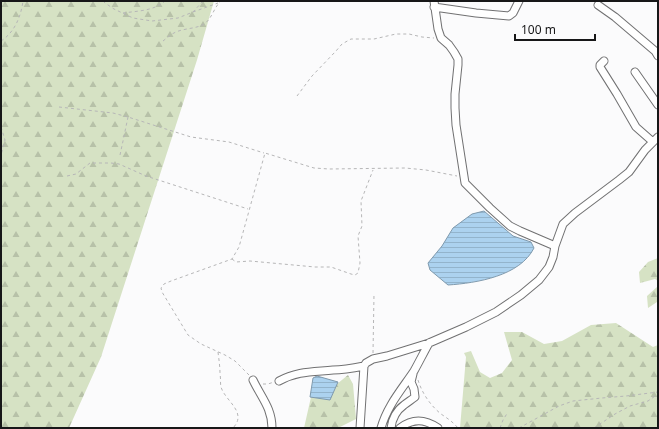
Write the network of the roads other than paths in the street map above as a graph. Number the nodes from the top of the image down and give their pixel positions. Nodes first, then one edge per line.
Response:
1 (519, 1) edge
2 (434, 4) edge
3 (598, 5) dead end
4 (658, 56) edge
5 (604, 61) dead end
6 (635, 72) dead end
7 (658, 105) edge
8 (656, 141) edge
9 (555, 246) junction
10 (429, 343) junction
11 (364, 366) junction
12 (414, 370) junction
13 (253, 380) road end
14 (278, 381) road end
15 (272, 428) edge
16 (360, 428) edge
17 (382, 428) edge
18 (391, 428) edge
19 (400, 428) edge
20 (438, 428) edge

1 - 2 street
2 - 9 street
3 - 4 street
5 - 8 street
6 - 7 street
8 - 9 street
9 - 10 street
10 - 11 street
10 - 12 street
11 - 14 street
11 - 16 street
12 - 17 street
12 - 18 street
13 - 15 street
19 - 20 street

